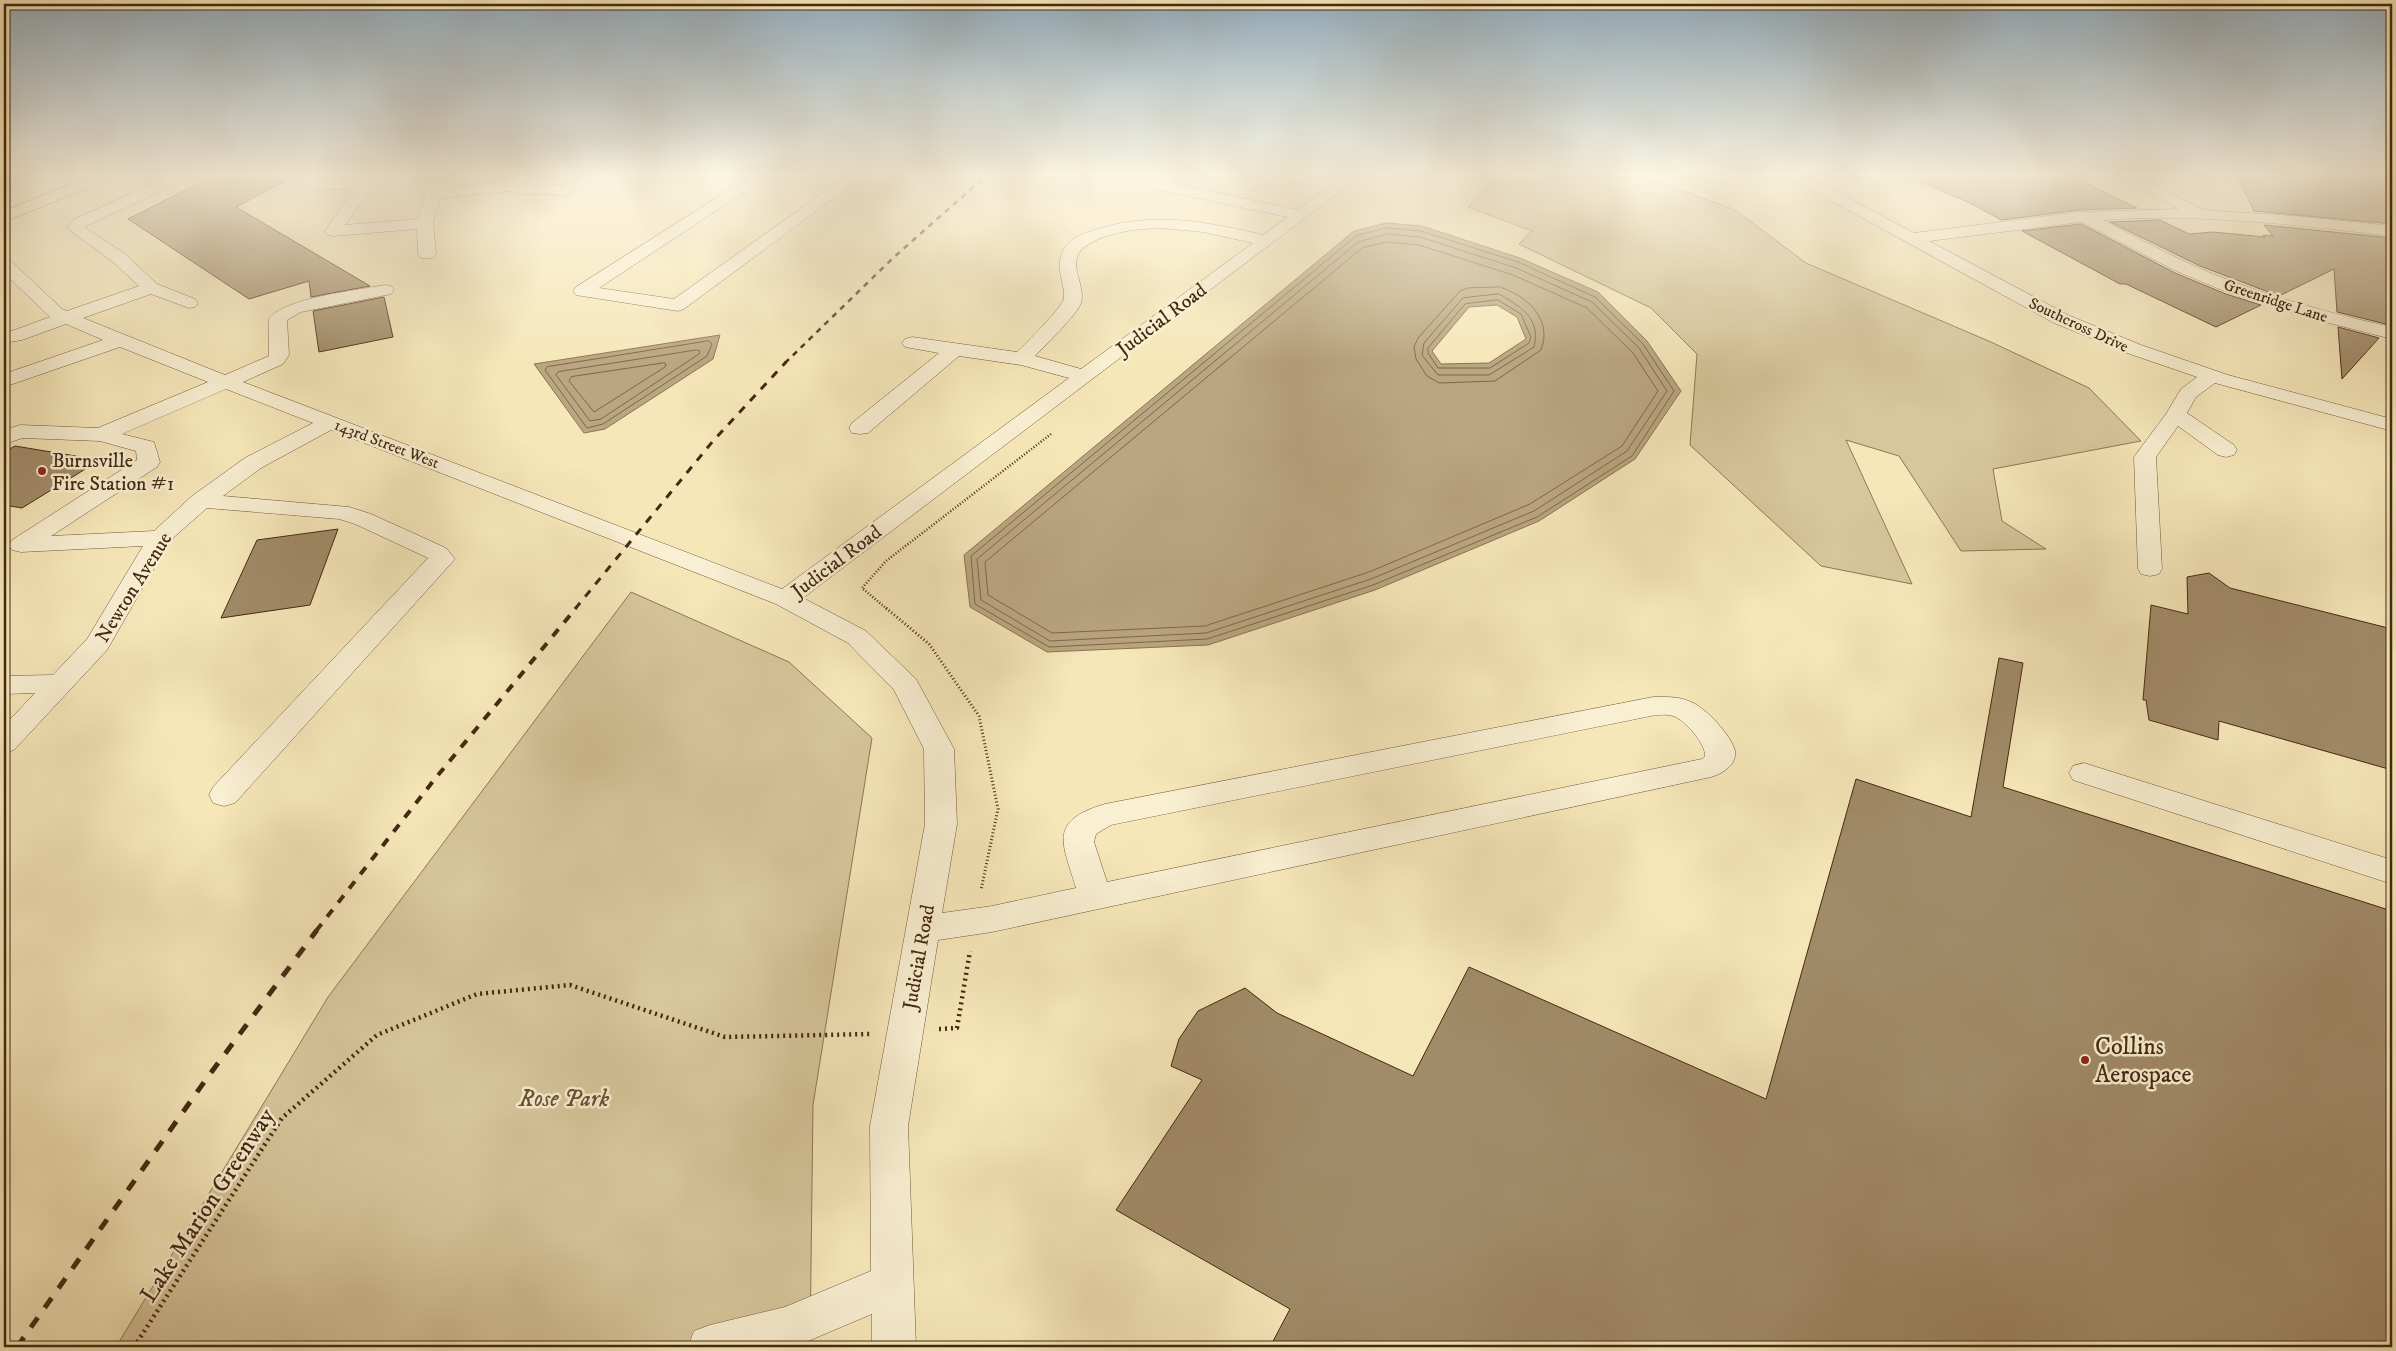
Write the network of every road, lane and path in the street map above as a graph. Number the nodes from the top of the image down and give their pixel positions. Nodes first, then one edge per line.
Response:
1 (88, 237) edge
2 (333, 237) edge
3 (426, 237) edge
4 (667, 237) edge
5 (772, 237) edge
6 (1089, 237) edge
7 (1249, 237) edge
8 (1271, 237) edge
9 (1920, 237) edge
10 (2122, 237) edge
11 (1912, 238) joint
12 (1266, 241) junction
13 (334, 250) dead end
14 (428, 254) dead end
15 (4, 264) edge
16 (28, 288) junction
17 (151, 288) junction
18 (385, 290) dead end
19 (4, 292) edge
20 (189, 303) dead end
21 (65, 317) junction
22 (2392, 333) edge
23 (7, 339) edge
24 (121, 340) junction
25 (912, 343) dead end
26 (955, 349) junction
27 (1022, 359) junction
28 (1085, 376) junction
29 (2212, 376) junction
30 (4, 381) edge
31 (225, 381) junction
32 (2176, 415) junction
33 (331, 422) junction
34 (2392, 425) edge
35 (860, 428) dead end
36 (100, 435) junction
37 (4, 438) edge
38 (2226, 450) dead end
39 (200, 501) junction
40 (162, 538) junction
41 (2150, 569) dead end
42 (862, 588) dead end
43 (785, 599) junction
44 (60, 684) junction
45 (4, 685) edge
46 (4, 743) edge
47 (2084, 773) dead end
48 (224, 795) dead end
49 (2392, 872) edge
50 (1095, 897) junction
51 (975, 922) junction
52 (923, 928) junction
53 (905, 1032) junction
54 (893, 1283) junction
55 (781, 1338) edge
56 (134, 1347) edge
57 (710, 1347) edge
58 (894, 1347) edge

1 - 17 street
2 - 13 street
3 - 14 street
4 - 5 street
6 - 27 street
7 - 12 street
8 - 12 street, Judicial Road
9 - 11 street
10 - 22 street, Greenridge Lane
11 - 29 street, Southcross Drive
12 - 28 street, Judicial Road
15 - 16 street, 143rd Street West
16 - 19 street
16 - 21 street, 143rd Street West
17 - 20 street
17 - 21 street
18 - 31 street
21 - 23 street
21 - 24 street, 143rd Street West
24 - 30 street
24 - 31 street, 143rd Street West
25 - 26 street
26 - 27 street
26 - 35 street
27 - 28 street
28 - 43 street, Judicial Road
29 - 32 street
29 - 34 street, Southcross Drive
31 - 33 street, 143rd Street West
31 - 36 street
32 - 38 street
32 - 41 street
33 - 39 street, Newton Avenue
33 - 43 street, 143rd Street West
36 - 37 street
36 - 40 street
39 - 40 street, Newton Avenue
39 - 48 street
40 - 44 street, Newton Avenue
42 - 51 path, Lake Marion Greenway
43 - 52 street, Judicial Road
44 - 45 street
44 - 46 street, Newton Avenue
47 - 49 street
50 - 50 street
50 - 51 street
51 - 52 street
51 - 53 path, Lake Marion Greenway
52 - 53 street, Judicial Road
53 - 54 street, Judicial Road
53 - 56 path, Lake Marion Greenway
54 - 55 street
54 - 58 street, Judicial Road
55 - 57 street

